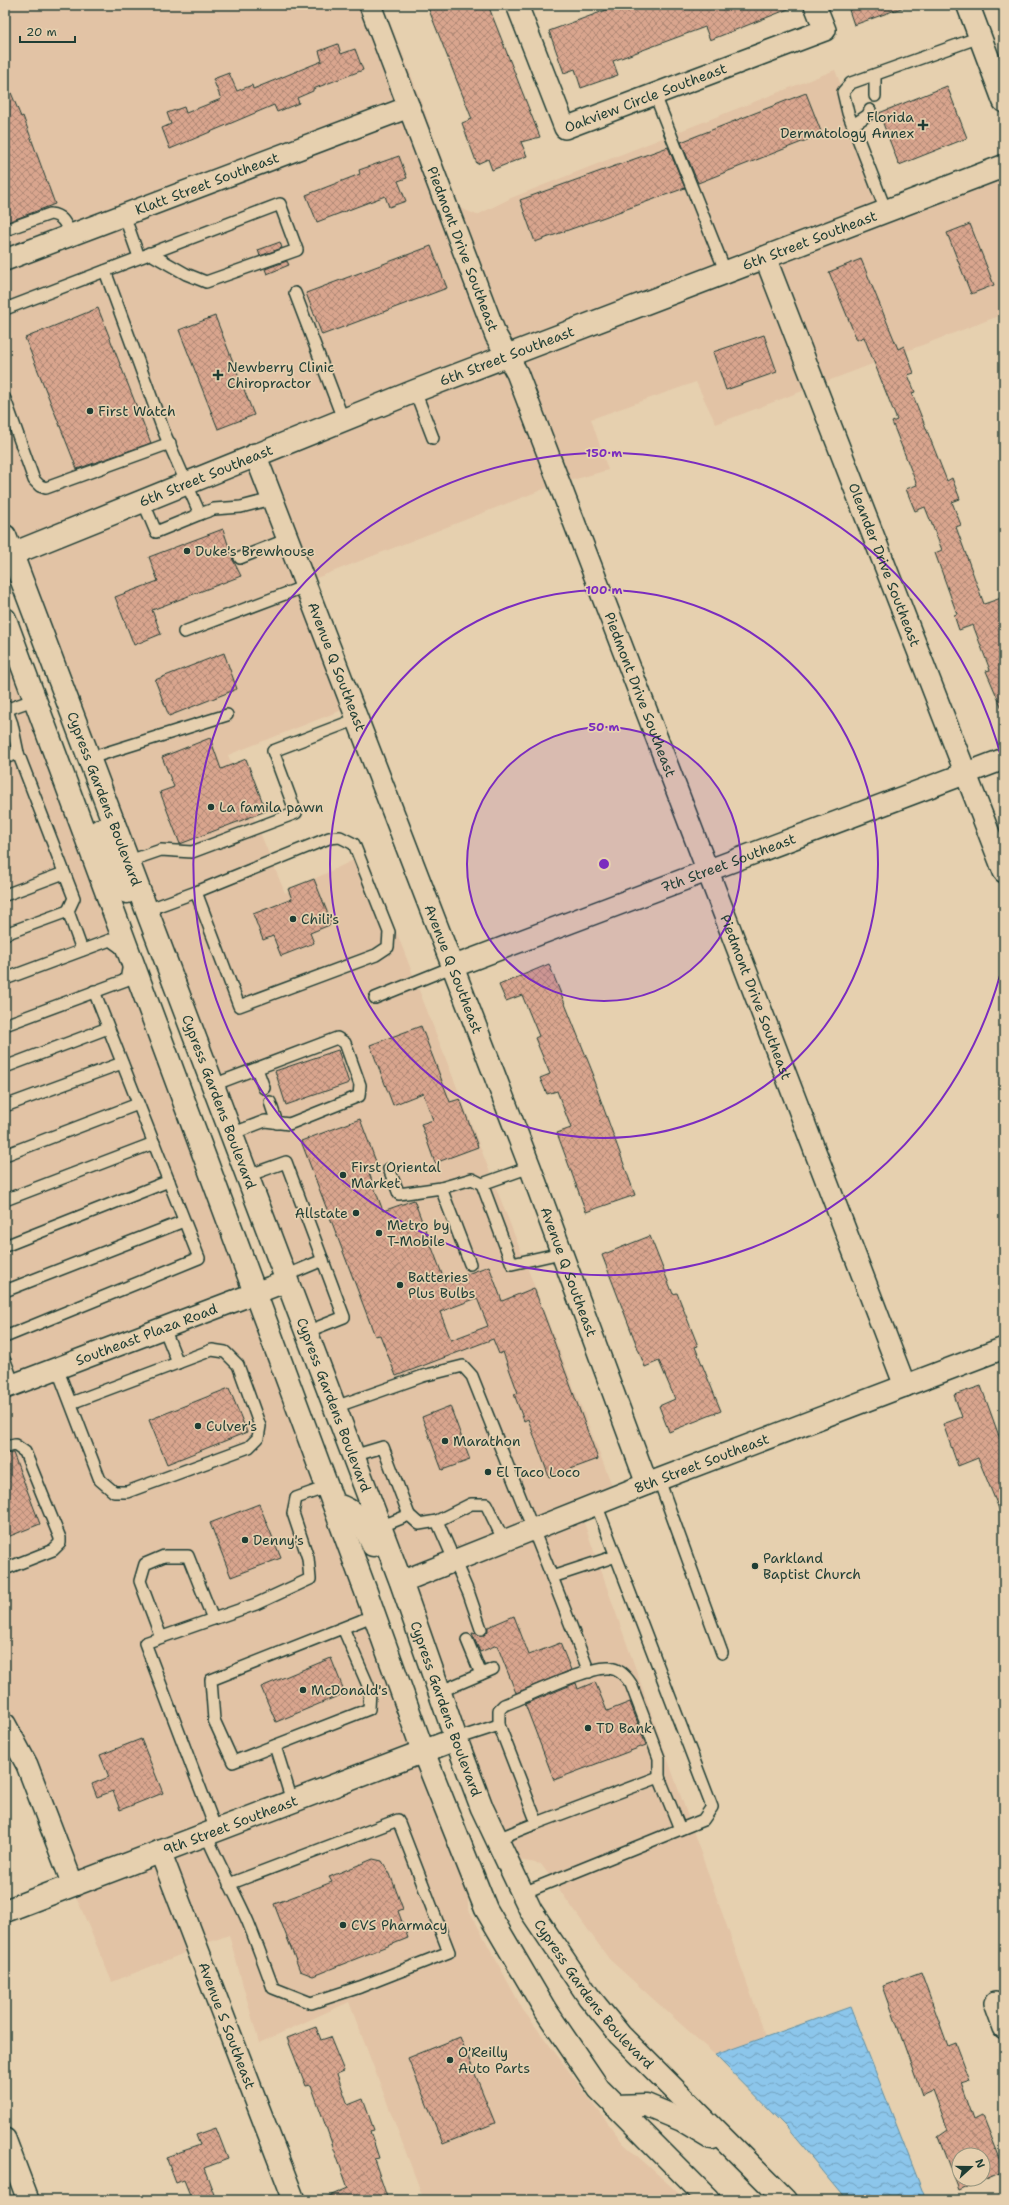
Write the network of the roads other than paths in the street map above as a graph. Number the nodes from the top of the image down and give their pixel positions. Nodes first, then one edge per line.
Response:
1 (370, 5) edge
2 (517, 5) edge
3 (815, 5) edge
4 (968, 5) edge
5 (980, 37) junction
6 (875, 75) junction
7 (655, 95) junction
8 (875, 96) dead end
9 (1004, 101) edge
10 (409, 107) junction
11 (870, 110) dead end
12 (853, 125) junction
13 (1004, 166) edge
14 (886, 211) junction
15 (124, 215) junction
16 (5, 230) edge
17 (71, 235) junction
18 (144, 255) junction
19 (765, 257) junction
20 (5, 260) edge
21 (105, 271) junction
22 (726, 273) junction
23 (295, 293) dead end
24 (5, 309) edge
25 (506, 356) junction
26 (415, 391) junction
27 (5, 399) edge
28 (343, 419) junction
29 (433, 438) dead end
30 (170, 444) junction
31 (255, 454) junction
32 (187, 482) junction
33 (272, 499) junction
34 (143, 500) junction
35 (200, 514) junction
36 (288, 539) junction
37 (7, 550) edge
38 (240, 558) dead end
39 (306, 586) junction
40 (6, 627) edge
41 (184, 632) dead end
42 (36, 698) junction
43 (6, 708) edge
44 (227, 715) dead end
45 (357, 719) junction
46 (50, 736) junction
47 (18, 753) junction
48 (5, 758) edge
49 (90, 758) junction
50 (1004, 759) edge
51 (966, 774) junction
52 (129, 861) junction
53 (708, 871) junction
54 (1004, 872) edge
55 (64, 873) junction
56 (196, 892) junction
57 (5, 895) edge
58 (147, 910) junction
59 (68, 911) junction
60 (5, 934) edge
61 (82, 950) junction
62 (130, 955) junction
63 (452, 967) junction
64 (5, 979) edge
65 (94, 992) junction
66 (375, 998) dead end
67 (5, 1025) edge
68 (108, 1028) junction
69 (194, 1035) junction
70 (122, 1063) junction
71 (5, 1067) edge
72 (257, 1069) junction
73 (213, 1085) junction
74 (264, 1088) dead end
75 (270, 1102) dead end
76 (138, 1104) junction
77 (5, 1106) edge
78 (277, 1123) junction
79 (232, 1134) junction
80 (154, 1143) junction
81 (5, 1155) edge
82 (530, 1167) junction
83 (389, 1169) dead end
84 (247, 1176) junction
85 (169, 1181) junction
86 (482, 1184) junction
87 (441, 1188) junction
88 (5, 1200) edge
89 (184, 1221) junction
90 (5, 1246) edge
91 (561, 1254) junction
92 (323, 1260) junction
93 (470, 1264) dead end
94 (286, 1279) junction
95 (5, 1290) edge
96 (256, 1293) junction
97 (164, 1328) junction
98 (306, 1332) junction
99 (5, 1337) edge
100 (1004, 1348) edge
101 (5, 1361) edge
102 (178, 1363) junction
103 (57, 1368) junction
104 (10, 1386) edge
105 (906, 1386) junction
106 (71, 1403) junction
107 (335, 1407) junction
108 (5, 1448) edge
109 (353, 1456) junction
110 (653, 1482) junction
111 (330, 1496) junction
112 (596, 1504) junction
113 (409, 1515) junction
114 (437, 1521) junction
115 (380, 1527) junction
116 (533, 1530) junction
117 (504, 1541) junction
118 (616, 1556) junction
119 (453, 1561) junction
120 (5, 1569) edge
121 (552, 1578) junction
122 (401, 1582) junction
123 (374, 1615) junction
124 (213, 1619) junction
125 (343, 1628) junction
126 (481, 1629) dead end
127 (161, 1637) junction
128 (467, 1640) dead end
129 (722, 1653) dead end
130 (493, 1669) dead end
131 (589, 1672) junction
132 (481, 1674) junction
133 (439, 1692) junction
134 (5, 1724) edge
135 (499, 1725) junction
136 (456, 1739) junction
137 (274, 1746) junction
138 (423, 1752) junction
139 (659, 1777) junction
140 (292, 1801) junction
141 (537, 1823) junction
142 (680, 1829) junction
143 (211, 1832) junction
144 (497, 1839) junction
145 (160, 1851) junction
146 (228, 1884) junction
147 (73, 1885) junction
148 (523, 1893) junction
149 (5, 1911) edge
150 (994, 2003) dead end
151 (1004, 2028) edge
152 (616, 2106) junction
153 (5, 2139) edge
154 (782, 2196) edge
155 (28, 2200) edge
156 (294, 2200) edge
157 (709, 2200) edge

1 - 10 street, Piedmont Drive Southeast
2 - 7 street, Oakview Circle Southeast
3 - 7 street, Oakview Circle Southeast
4 - 5 main road
5 - 6 lane
5 - 9 main road
6 - 8 lane
6 - 12 lane
7 - 22 lane
10 - 15 street, Klatt Street Southeast
10 - 25 street, Piedmont Drive Southeast
11 - 12 lane
12 - 14 lane
13 - 14 main road, 6th Street Southeast
14 - 19 main road, 6th Street Southeast
15 - 17 street, Klatt Street Southeast
15 - 18 lane
16 - 17 lane
17 - 20 street, Klatt Street Southeast
18 - 18 lane
18 - 21 lane
19 - 22 main road, 6th Street Southeast
19 - 51 street, Oleander Drive Southeast
21 - 24 lane
21 - 30 lane
22 - 25 main road, 6th Street Southeast
23 - 28 lane
25 - 26 main road, 6th Street Southeast
25 - 53 street, Piedmont Drive Southeast
26 - 28 main road, 6th Street Southeast
26 - 29 lane
27 - 30 lane
28 - 31 main road, 6th Street Southeast
30 - 32 lane
31 - 32 main road, 6th Street Southeast
31 - 33 street, Avenue Q Southeast
32 - 34 main road, 6th Street Southeast
32 - 35 lane
33 - 35 lane
33 - 36 street, Avenue Q Southeast
34 - 35 lane
34 - 37 main road, 6th Street Southeast
36 - 38 lane
36 - 39 street, Avenue Q Southeast
37 - 49 main road, Cypress Gardens Boulevard
39 - 41 lane
39 - 45 street, Avenue Q Southeast
40 - 42 main road, Cypress Gardens Boulevard
42 - 43 lane
42 - 46 main road, Cypress Gardens Boulevard
43 - 47 lane
44 - 49 lane
45 - 52 lane
45 - 63 street, Avenue Q Southeast
46 - 58 main road
46 - 62 main road, Cypress Gardens Boulevard
47 - 48 lane
47 - 55 lane
49 - 52 main road, Cypress Gardens Boulevard
50 - 51 street, 7th Street Southeast
51 - 53 street, 7th Street Southeast
51 - 54 street, Oleander Drive Southeast
52 - 58 main road, Cypress Gardens Boulevard
53 - 63 street, 7th Street Southeast
53 - 105 street, Piedmont Drive Southeast
55 - 57 lane
55 - 59 lane
56 - 56 lane
56 - 58 lane
58 - 69 main road, Cypress Gardens Boulevard
59 - 60 lane
59 - 61 lane
61 - 62 lane
61 - 64 lane
62 - 65 lane
62 - 69 main road
62 - 96 main road, Cypress Gardens Boulevard
63 - 66 lane
63 - 82 street, Avenue Q Southeast
65 - 67 lane
65 - 68 lane
68 - 70 lane
68 - 71 lane
69 - 73 main road, Cypress Gardens Boulevard
70 - 76 lane
70 - 77 lane
72 - 73 lane
72 - 74 lane
72 - 78 lane
73 - 79 main road, Cypress Gardens Boulevard
75 - 78 lane
76 - 80 lane
76 - 81 lane
78 - 79 lane
79 - 84 main road, Cypress Gardens Boulevard
80 - 85 lane
80 - 88 lane
82 - 86 lane
82 - 91 street, Avenue Q Southeast
83 - 87 lane
84 - 92 lane
84 - 94 main road, Cypress Gardens Boulevard
85 - 89 lane
85 - 90 lane
86 - 87 lane
86 - 91 lane
87 - 93 lane
89 - 95 lane
89 - 99 lane
91 - 110 street, Avenue Q Southeast
92 - 94 lane
92 - 98 lane
94 - 96 street, Southeast Plaza Road
94 - 98 main road, Cypress Gardens Boulevard
96 - 97 street, Southeast Plaza Road
96 - 111 main road, Cypress Gardens Boulevard
97 - 102 lane
97 - 103 street, Southeast Plaza Road
98 - 107 main road, Cypress Gardens Boulevard
100 - 105 street, 8th Street Southeast
101 - 104 lane
102 - 106 lane
102 - 106 lane
103 - 104 street, Southeast Plaza Road
103 - 106 lane
105 - 110 street, 8th Street Southeast
107 - 109 main road, Cypress Gardens Boulevard
107 - 116 lane
108 - 120 lane
109 - 113 lane
109 - 115 main road, Cypress Gardens Boulevard
110 - 112 street, 8th Street Southeast
110 - 129 lane
111 - 122 main road
111 - 123 main road, Cypress Gardens Boulevard
111 - 124 lane
112 - 116 street, 8th Street Southeast
112 - 118 lane
113 - 114 lane
113 - 115 lane
114 - 117 lane
114 - 119 lane
115 - 122 main road, Cypress Gardens Boulevard
116 - 117 street, 8th Street Southeast
116 - 121 lane
117 - 119 street, 8th Street Southeast
118 - 121 lane
118 - 142 lane
119 - 122 street, 8th Street Southeast
119 - 126 lane
121 - 131 lane
122 - 133 main road, Cypress Gardens Boulevard
123 - 125 lane
123 - 138 main road, Cypress Gardens Boulevard
124 - 127 lane
124 - 127 lane
125 - 137 lane
125 - 137 lane
127 - 143 lane
128 - 132 lane
130 - 132 lane
131 - 135 lane
131 - 139 lane
132 - 133 lane
133 - 136 main road, Cypress Gardens Boulevard
134 - 147 street
135 - 136 lane
135 - 141 lane
136 - 138 main road, 9th Street Southeast
136 - 144 main road, Cypress Gardens Boulevard
137 - 140 lane
138 - 140 main road, 9th Street Southeast
138 - 152 main road, Cypress Gardens Boulevard
139 - 141 lane
139 - 142 lane
140 - 143 main road, 9th Street Southeast
141 - 144 lane
142 - 148 lane
143 - 145 main road, 9th Street Southeast
143 - 146 lane
144 - 148 main road, Cypress Gardens Boulevard
145 - 147 main road, 9th Street Southeast
145 - 156 street, Avenue S Southeast
146 - 146 lane
147 - 149 main road, 9th Street Southeast
148 - 154 main road, Cypress Gardens Boulevard
150 - 151 street
152 - 154 main road
152 - 157 main road, Cypress Gardens Boulevard
153 - 155 street

